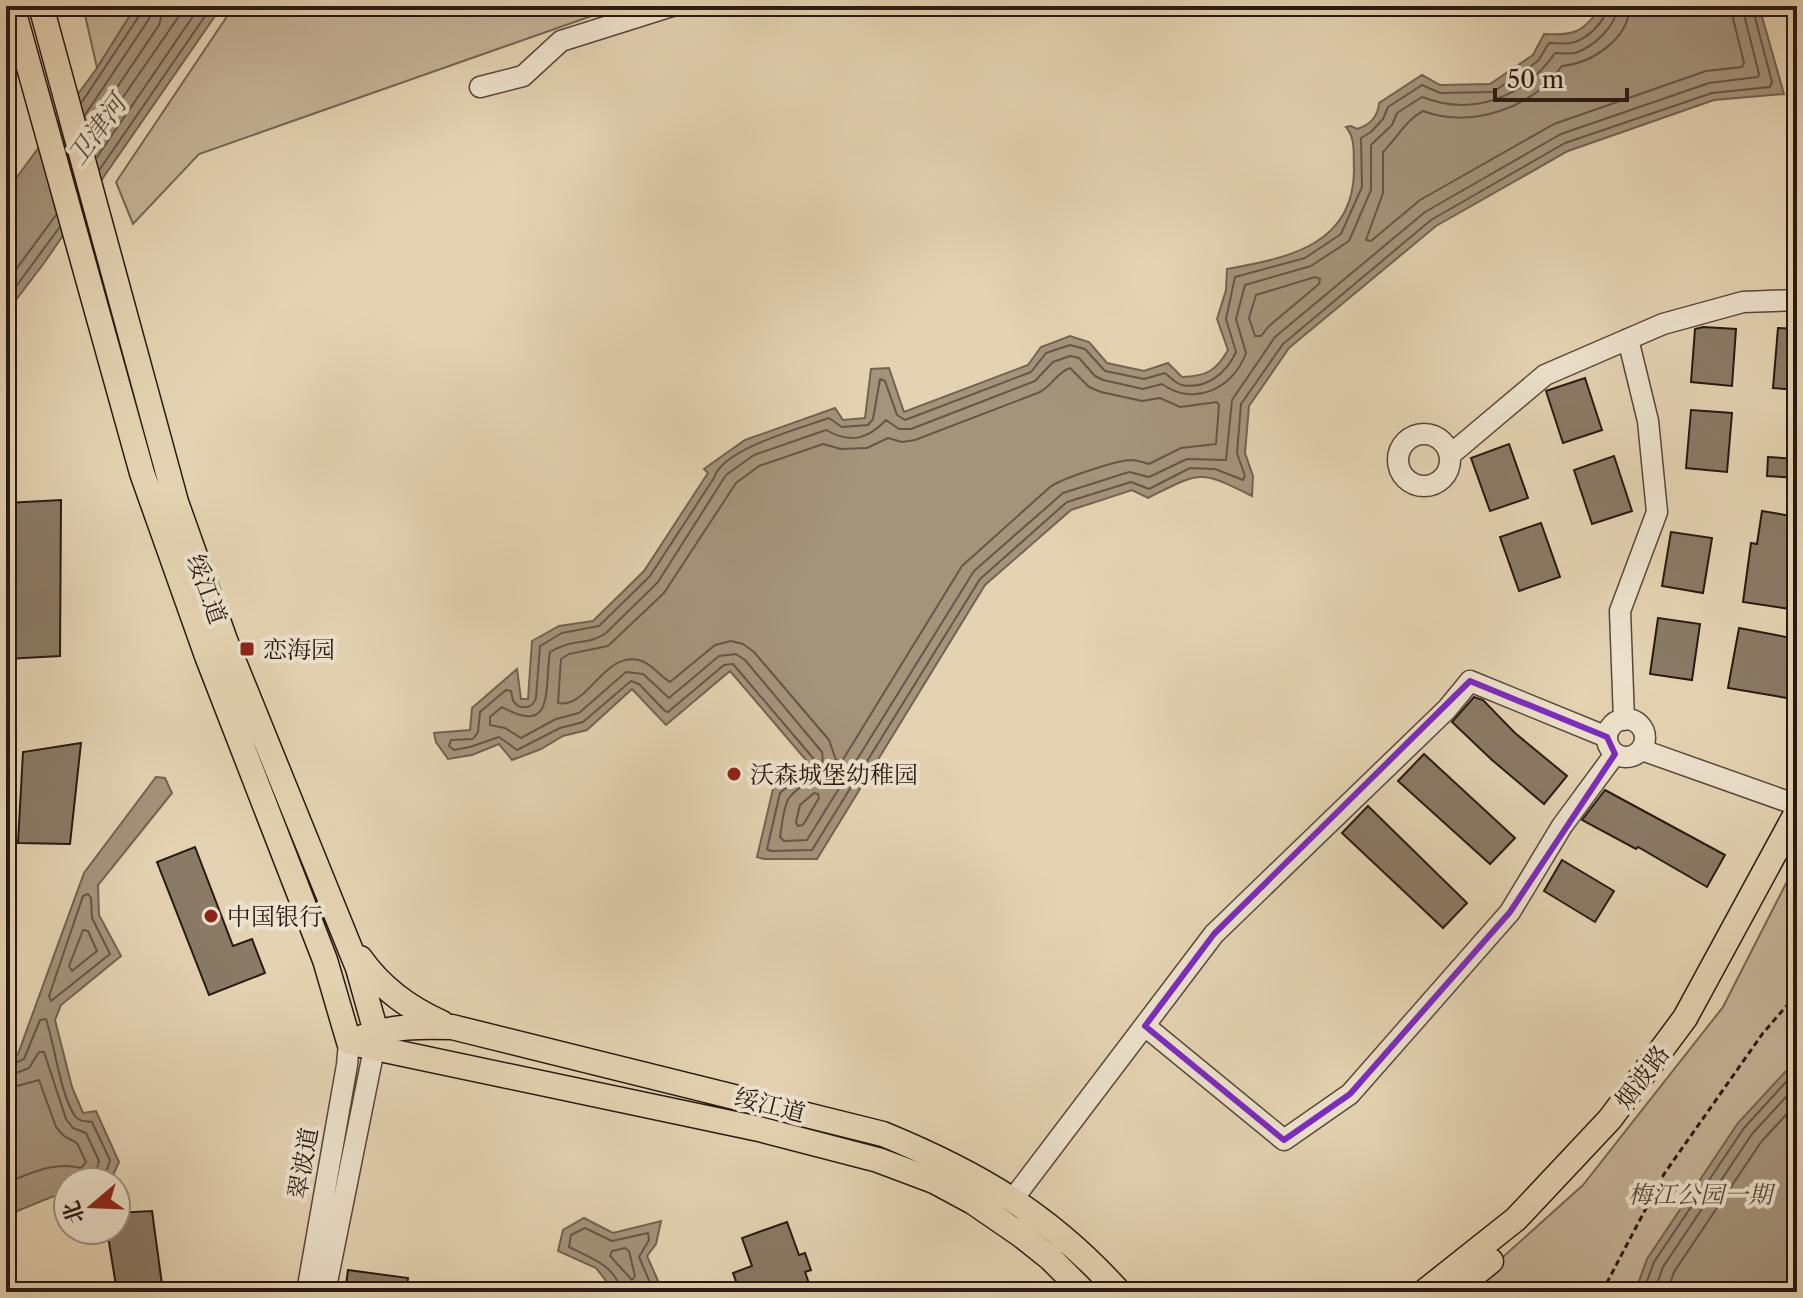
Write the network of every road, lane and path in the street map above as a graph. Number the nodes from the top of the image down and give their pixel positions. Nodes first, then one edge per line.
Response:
1 (42, 6) edge
2 (672, 6) edge
3 (10, 13) edge
4 (6, 51) edge
5 (480, 87) dead end
6 (63, 89) junction
7 (45, 117) junction
8 (1797, 300) edge
9 (1628, 339) junction
10 (1450, 455) dead end
11 (1624, 720) junction
12 (1611, 746) junction
13 (1642, 750) junction
14 (1797, 805) edge
15 (1797, 812) edge
16 (1797, 840) edge
17 (343, 934) junction
18 (325, 960) junction
19 (1797, 994) edge
20 (1145, 1026) junction
21 (452, 1027) junction
22 (375, 1040) junction
23 (349, 1042) junction
24 (1013, 1199) junction
25 (307, 1292) edge
26 (325, 1292) edge
27 (1084, 1292) edge
28 (1119, 1292) edge
29 (1424, 1292) edge
30 (1453, 1292) edge
31 (1602, 1292) edge

1 - 3 main road
1 - 6 main road
2 - 5 street
3 - 6 main road
3 - 7 main road
4 - 7 main road
6 - 17 main road, 绥江道
7 - 18 main road, 绥江道
8 - 9 street
9 - 10 street
9 - 11 street
11 - 12 street
11 - 13 street
12 - 13 street
12 - 20 street
12 - 20 street
13 - 14 street
15 - 29 main road, 烟波路
16 - 30 main road, 烟波路
17 - 21 main road
17 - 22 main road, 绥江道
18 - 22 main road
18 - 23 main road, 绥江道
19 - 31 path
20 - 24 street
21 - 22 main road, 绥江道
21 - 24 main road, 绥江道
22 - 23 main road, 绥江道
22 - 26 street, 翠波道
22 - 27 main road, 绥江道
23 - 25 street, 翠波道
24 - 28 main road, 绥江道

